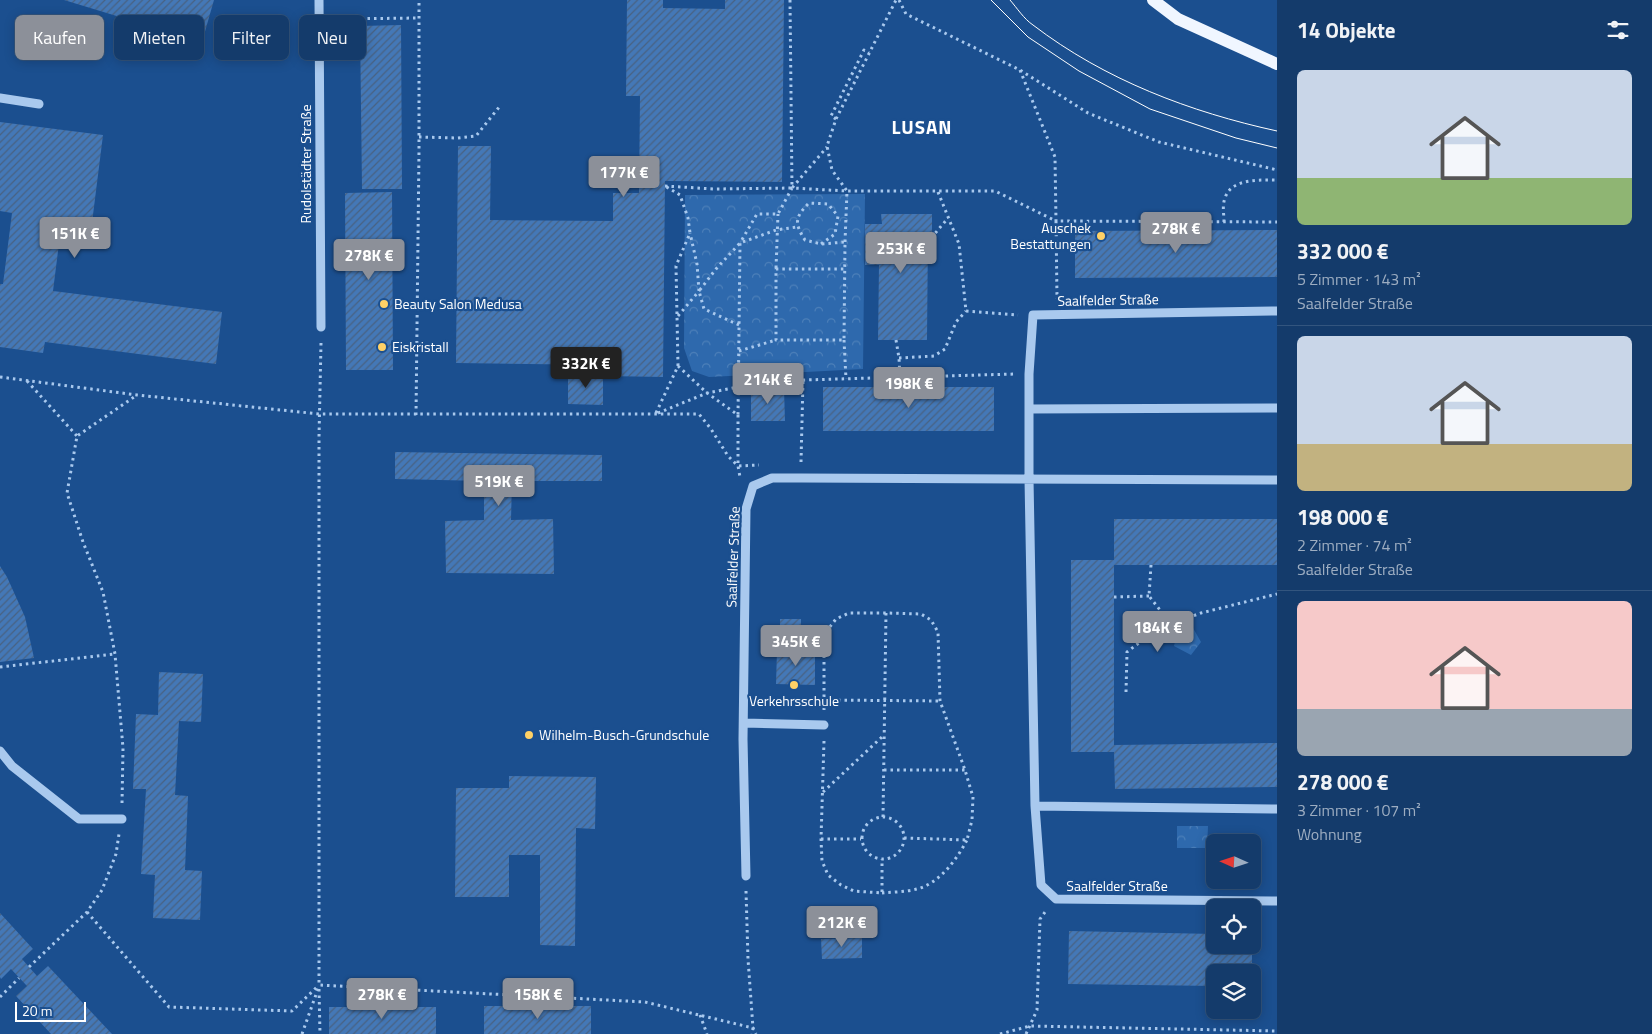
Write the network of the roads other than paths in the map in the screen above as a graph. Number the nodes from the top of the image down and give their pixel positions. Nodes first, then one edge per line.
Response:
1 (319, 0) edge
2 (1153, 0) edge
3 (1277, 64) edge
4 (0, 98) edge
5 (39, 104) dead end
6 (1277, 311) edge
7 (321, 328) road end
8 (1277, 408) edge
9 (1029, 410) junction
10 (1029, 479) junction
11 (1277, 480) edge
12 (744, 723) junction
13 (824, 725) road end
14 (0, 751) edge
15 (1034, 806) junction
16 (1277, 808) edge
17 (122, 819) road end
18 (746, 876) road end
19 (1277, 900) edge

1 - 7 street, Rudolstädter Straße
2 - 3 main road
4 - 5 street
6 - 9 street, Saalfelder Straße
8 - 9 street
9 - 10 street, Saalfelder Straße
10 - 11 street, Saalfelder Straße
10 - 12 street, Saalfelder Straße
10 - 15 street, Saalfelder Straße
12 - 13 street
12 - 18 street, Saalfelder Straße
14 - 17 street
15 - 16 street
15 - 19 street, Saalfelder Straße

